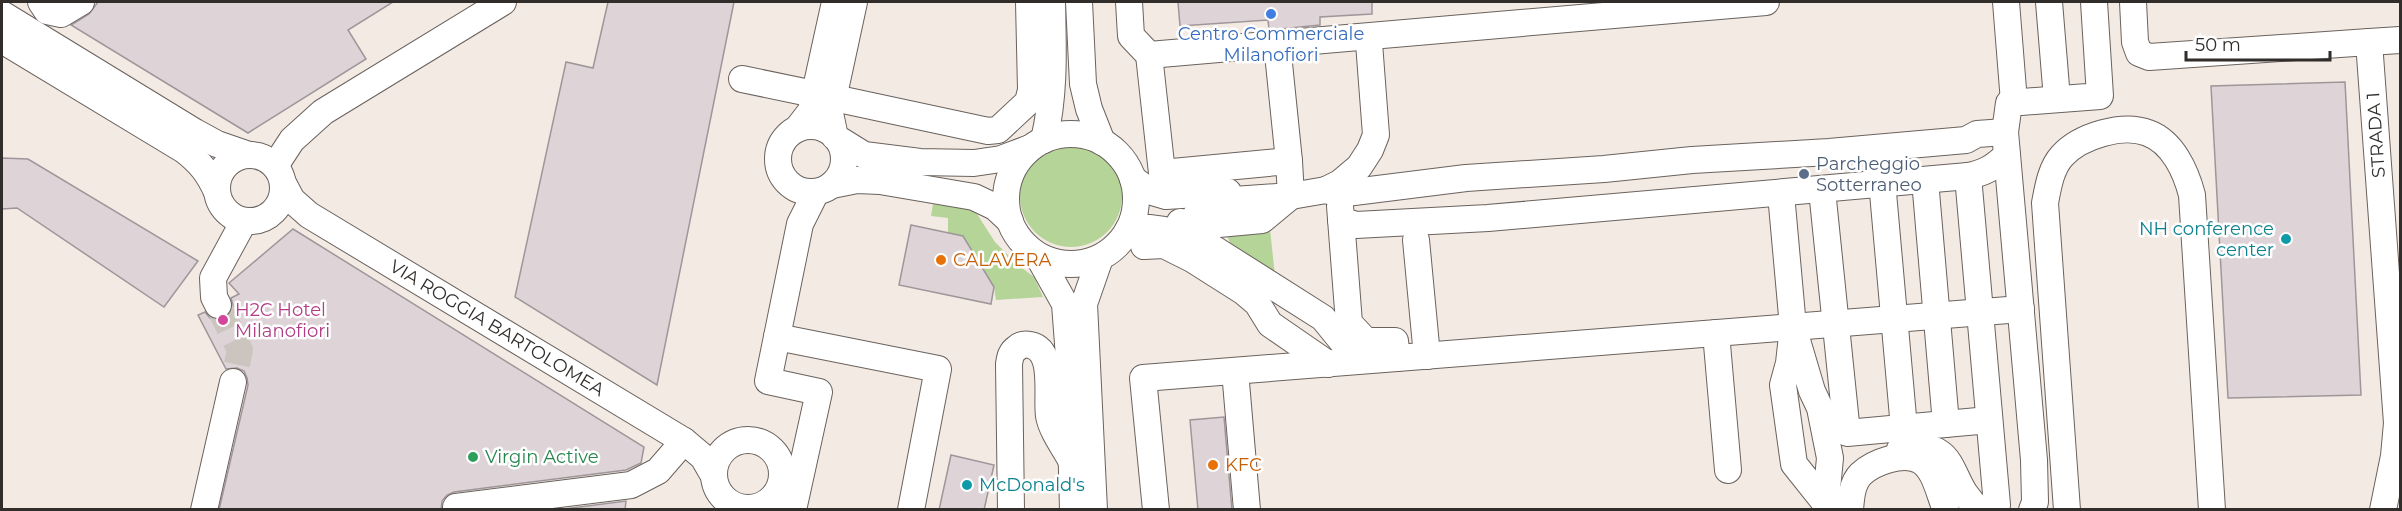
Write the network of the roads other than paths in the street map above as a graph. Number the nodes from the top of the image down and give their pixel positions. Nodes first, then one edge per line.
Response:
1 (6, 2) edge
2 (41, 2) edge
3 (81, 2) edge
4 (503, 2) edge
5 (835, 2) edge
6 (854, 2) edge
7 (1029, 2) edge
8 (1052, 2) edge
9 (1079, 2) edge
10 (1129, 2) edge
11 (1766, 2) edge
12 (2007, 2) edge
13 (2049, 2) edge
14 (2094, 2) edge
15 (2133, 2) edge
16 (2, 14) edge
17 (33, 33) junction
18 (2, 40) edge
19 (2400, 40) edge
20 (2369, 42) junction
21 (1369, 43) dead end
22 (1277, 44) junction
23 (1149, 55) junction
24 (742, 79) dead end
25 (824, 96) junction
26 (2057, 99) junction
27 (2014, 102) junction
28 (797, 129) junction
29 (836, 137) junction
30 (1102, 142) junction
31 (1037, 144) junction
32 (2006, 144) junction
33 (1879, 148) junction
34 (249, 155) junction
35 (1289, 161) junction
36 (1681, 162) junction
37 (1551, 173) junction
38 (279, 174) junction
39 (1968, 176) junction
40 (1925, 180) junction
41 (1423, 183) junction
42 (1882, 184) junction
43 (791, 186) junction
44 (824, 189) junction
45 (1822, 190) junction
46 (217, 192) junction
47 (1332, 192) junction
48 (1781, 194) junction
49 (1291, 196) junction
50 (1684, 201) junction
51 (1193, 211) junction
52 (1555, 211) junction
53 (272, 213) junction
54 (309, 215) junction
55 (1341, 220) junction
56 (243, 221) junction
57 (1010, 221) junction
58 (800, 224) junction
59 (1123, 224) junction
60 (1421, 230) junction
61 (1038, 255) junction
62 (218, 305) tunnel mouth
63 (1979, 312) junction
64 (1936, 315) junction
65 (2015, 315) junction
66 (1894, 319) junction
67 (1834, 323) junction
68 (1793, 327) junction
69 (1716, 333) junction
70 (777, 337) junction
71 (1396, 349) junction
72 (1426, 356) junction
73 (1348, 361) junction
74 (1235, 371) junction
75 (233, 382) tunnel mouth
76 (1989, 420) junction
77 (1808, 423) junction
78 (1946, 424) junction
79 (1902, 438) junction
80 (684, 441) junction
81 (733, 443) junction
82 (1072, 462) junction
83 (1728, 470) dead end
84 (1861, 475) junction
85 (714, 476) junction
86 (1011, 498) edge
87 (1824, 498) edge
88 (1935, 506) edge
89 (456, 507) dead end
90 (740, 507) edge
91 (1988, 507) edge
92 (2034, 507) edge
93 (204, 510) edge
94 (793, 510) edge
95 (911, 510) edge
96 (997, 510) edge
97 (1073, 510) edge
98 (1094, 510) edge
99 (1156, 510) edge
100 (1247, 510) edge
101 (1866, 510) edge
102 (1963, 510) edge
103 (2067, 510) edge
104 (2212, 510) edge
105 (2383, 510) edge

1 - 17 street
2 - 3 street
4 - 38 street
5 - 25 street
6 - 25 street
7 - 25 street
8 - 31 street
9 - 30 street
10 - 23 street
11 - 22 street
12 - 27 street
13 - 26 street
14 - 26 street
15 - 20 street
16 - 17 street
17 - 34 street
18 - 46 street
19 - 20 street
20 - 105 street, STRADA 1
21 - 47 street
22 - 23 street
22 - 35 street
23 - 35 street
24 - 25 street
25 - 28 street
25 - 29 street
26 - 27 street
27 - 32 street
28 - 29 street
28 - 43 street
29 - 31 street
29 - 44 street
30 - 31 street
30 - 59 street
31 - 57 street
32 - 33 street
32 - 39 street
32 - 65 street
33 - 36 street
33 - 42 street
34 - 38 street
34 - 46 street
35 - 49 street
36 - 37 street
36 - 50 street
37 - 41 street
37 - 52 street
38 - 53 street
38 - 54 street, VIA ROGGIA BARTOLOMEA
39 - 40 street
39 - 63 street
40 - 42 street
40 - 64 street
41 - 47 street
41 - 60 street
42 - 45 street
42 - 66 street
43 - 44 street
43 - 58 street
44 - 57 street
44 - 58 street
45 - 48 street
45 - 67 street
46 - 56 street
47 - 49 street
47 - 55 street
48 - 50 street
48 - 68 street
49 - 51 street
50 - 52 street
51 - 59 street
51 - 59 street
52 - 60 street
53 - 54 street, VIA ROGGIA BARTOLOMEA
53 - 56 street, VIA ROGGIA BARTOLOMEA
54 - 80 street, VIA ROGGIA BARTOLOMEA
55 - 60 street
55 - 71 street
56 - 62 street
57 - 61 street
58 - 70 street
59 - 61 street
59 - 73 street
59 - 73 street
59 - 98 street
60 - 72 street
61 - 82 street
63 - 64 street
63 - 65 street
63 - 76 street
64 - 66 street
64 - 78 street
65 - 92 street
66 - 67 street
66 - 79 street
67 - 68 street
67 - 79 street
68 - 69 street
68 - 77 street
68 - 77 street
69 - 72 street
69 - 83 street
70 - 94 street
70 - 95 street
71 - 72 street
71 - 73 street
73 - 74 street
74 - 99 street
74 - 100 street
75 - 93 street
76 - 78 street
76 - 91 street
77 - 87 street
77 - 87 street
78 - 79 street
79 - 84 street
79 - 91 street
79 - 102 street
80 - 81 street, VIA ROGGIA BARTOLOMEA
80 - 85 street, VIA ROGGIA BARTOLOMEA
80 - 89 street
81 - 85 street
81 - 90 street
82 - 86 street
82 - 97 street
84 - 87 street
84 - 88 street
85 - 90 street
86 - 96 street
88 - 101 street
103 - 104 street

